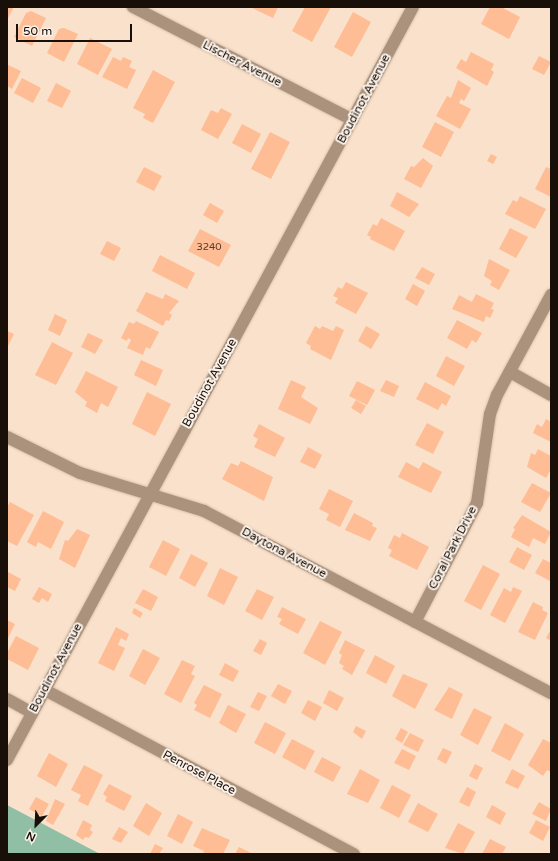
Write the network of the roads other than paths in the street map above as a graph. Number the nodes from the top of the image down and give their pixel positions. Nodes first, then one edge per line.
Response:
1 (133, 7) edge
2 (413, 7) edge
3 (353, 120) junction
4 (551, 295) edge
5 (510, 372) junction
6 (551, 395) edge
7 (7, 437) edge
8 (150, 493) junction
9 (415, 622) junction
10 (45, 690) junction
11 (551, 693) edge
12 (7, 699) edge
13 (32, 713) junction
14 (7, 760) edge
15 (354, 854) edge

1 - 3 street, Lischer Avenue
2 - 3 street, Boudinot Avenue
3 - 8 street, Boudinot Avenue
4 - 5 street, Coral Park Drive
5 - 6 street
5 - 9 street, Coral Park Drive
7 - 8 street, Daytona Avenue
8 - 9 street, Daytona Avenue
8 - 10 street, Boudinot Avenue
9 - 11 street, Daytona Avenue
10 - 13 street, Boudinot Avenue
10 - 15 street, Penrose Place
12 - 13 street
13 - 14 street, Boudinot Avenue

